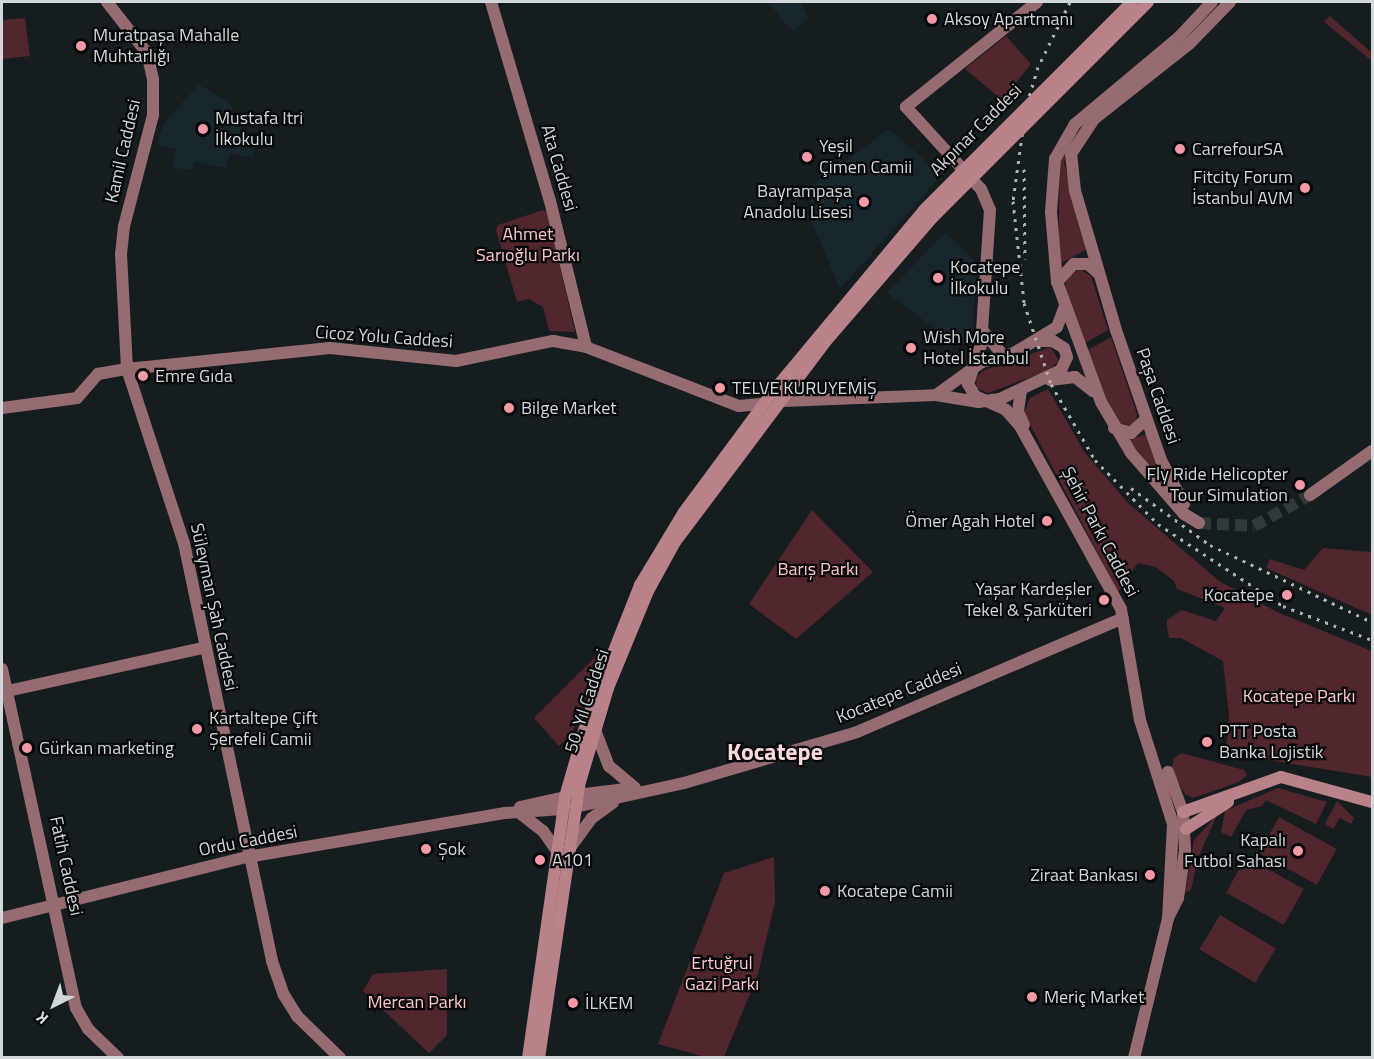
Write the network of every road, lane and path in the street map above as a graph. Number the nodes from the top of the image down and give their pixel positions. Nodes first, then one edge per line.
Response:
1 (491, 2) edge
2 (1037, 2) edge
3 (1132, 2) edge
4 (1148, 2) edge
5 (1212, 2) edge
6 (1230, 2) edge
7 (114, 4) edge
8 (928, 213) junction
9 (1100, 275) junction
10 (1057, 282) junction
11 (122, 286) joint
12 (1065, 306) junction
13 (982, 330) junction
14 (1037, 341) junction
15 (586, 347) junction
16 (1004, 356) junction
17 (127, 369) junction
18 (969, 371) junction
19 (1043, 381) junction
20 (1021, 390) junction
21 (936, 395) junction
22 (986, 400) junction
23 (783, 401) junction
24 (1101, 402) junction
25 (764, 404) junction
26 (2, 408) edge
27 (1146, 419) junction
28 (1114, 428) junction
29 (1034, 448) junction
30 (1372, 451) edge
31 (1310, 495) tunnel mouth
32 (1123, 618) junction
33 (203, 648) junction
34 (2, 669) edge
35 (5, 692) edge
36 (1137, 706) junction
37 (595, 728) junction
38 (1281, 777) junction
39 (641, 789) junction
40 (624, 797) junction
41 (1371, 801) edge
42 (570, 802) junction
43 (1184, 812) junction
44 (505, 813) junction
45 (521, 814) junction
46 (1186, 829) junction
47 (1174, 838) junction
48 (562, 854) junction
49 (247, 857) junction
50 (55, 905) junction
51 (2, 918) edge
52 (1168, 918) junction
53 (118, 1058) edge
54 (340, 1058) edge
55 (528, 1058) edge
56 (539, 1058) edge
57 (1134, 1058) edge

1 - 15 street, Ata Caddesi
2 - 13 street
3 - 8 main road, Akpınar Caddesi, bridge
4 - 8 main road, Akpınar Caddesi, bridge
5 - 10 street, Paşa Caddesi
6 - 9 street, Paşa Caddesi
7 - 11 street, Kamil Caddesi
8 - 23 main road, Akpınar Caddesi
8 - 25 main road, Akpınar Caddesi
9 - 10 street
9 - 27 street, Paşa Caddesi
10 - 12 street, Paşa Caddesi
11 - 17 street, Süleyman Şah Caddesi
12 - 14 street
12 - 24 street, Paşa Caddesi
13 - 16 street
13 - 18 street
14 - 16 street
14 - 19 street
15 - 17 street, Cicoz Yolu Caddesi
15 - 25 street, Cicoz Yolu Caddesi
16 - 18 street
17 - 26 street, Cicoz Yolu Caddesi
17 - 33 street, Süleyman Şah Caddesi
18 - 21 street
18 - 22 street, Şehir Parkı Caddesi
19 - 20 street
19 - 24 street
20 - 22 street
20 - 29 street, Şehir Parkı Caddesi
21 - 22 street
21 - 23 street
22 - 29 street, Şehir Parkı Caddesi
23 - 25 main road
23 - 37 main road, 50. Yıl Caddesi
24 - 28 street, Paşa Caddesi
25 - 42 main road, 50. Yıl Caddesi
27 - 28 street
27 - 28 street, Paşa Caddesi
29 - 32 street, Şehir Parkı Caddesi
30 - 31 street
32 - 36 street, Şehir Parkı Caddesi
32 - 39 street, Kocatepe Caddesi
33 - 35 street
33 - 49 street, Süleyman Şah Caddesi
34 - 35 street, Fatih Caddesi
35 - 50 street, Fatih Caddesi
36 - 43 street, Şehir Parkı Caddesi
36 - 47 street, Şehir Parkı Caddesi
37 - 39 street
37 - 42 main road, 50. Yıl Caddesi
38 - 41 main road
38 - 43 main road
38 - 46 main road
39 - 40 street, Kocatepe Caddesi
39 - 42 street, Kocatepe Caddesi
40 - 42 street, Kocatepe Caddesi
40 - 48 street
42 - 44 street, Ordu Caddesi
42 - 45 street, Ordu Caddesi
42 - 48 main road, 50. Yıl Caddesi
43 - 46 street, Şehir Parkı Caddesi
43 - 47 street
44 - 45 street, Ordu Caddesi
44 - 49 street, Ordu Caddesi
45 - 48 street
46 - 47 street
46 - 52 street, Şehir Parkı Caddesi
47 - 52 street, Şehir Parkı Caddesi
48 - 55 main road, 50. Yıl Caddesi
48 - 56 main road, 50. Yıl Caddesi
49 - 50 street, Ordu Caddesi
49 - 54 street, Süleyman Şah Caddesi
50 - 51 street, Ordu Caddesi
50 - 53 street, Fatih Caddesi
52 - 57 street, Şehir Parkı Caddesi

